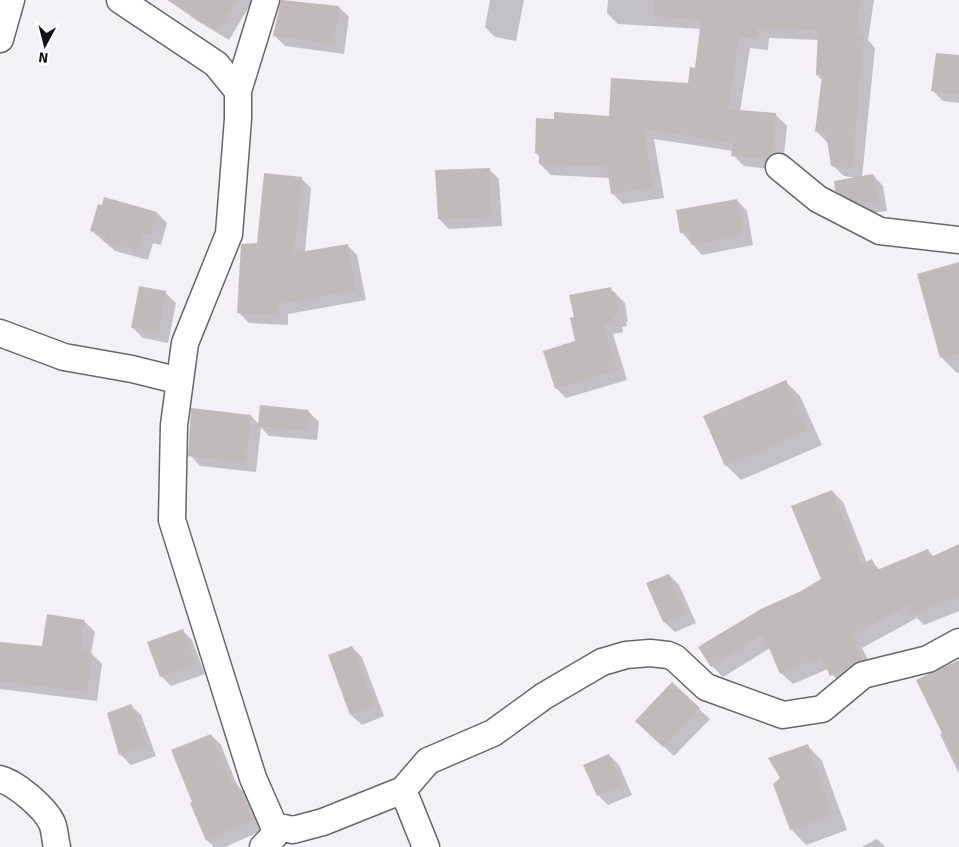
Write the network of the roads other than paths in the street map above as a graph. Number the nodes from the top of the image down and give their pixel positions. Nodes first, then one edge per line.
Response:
1 (11, 0) edge
2 (120, 0) edge
3 (266, 0) edge
4 (0, 39) edge
5 (238, 91) junction
6 (779, 167) dead end
7 (959, 240) edge
8 (0, 333) edge
9 (180, 381) junction
10 (959, 642) edge
11 (0, 779) edge
12 (403, 790) junction
13 (269, 837) edge
14 (57, 847) edge
15 (426, 847) edge

1 - 4 street
2 - 5 street
3 - 5 street
5 - 9 street
6 - 7 street
8 - 9 street
9 - 13 street
10 - 12 street
11 - 14 street
12 - 13 street
12 - 15 street

